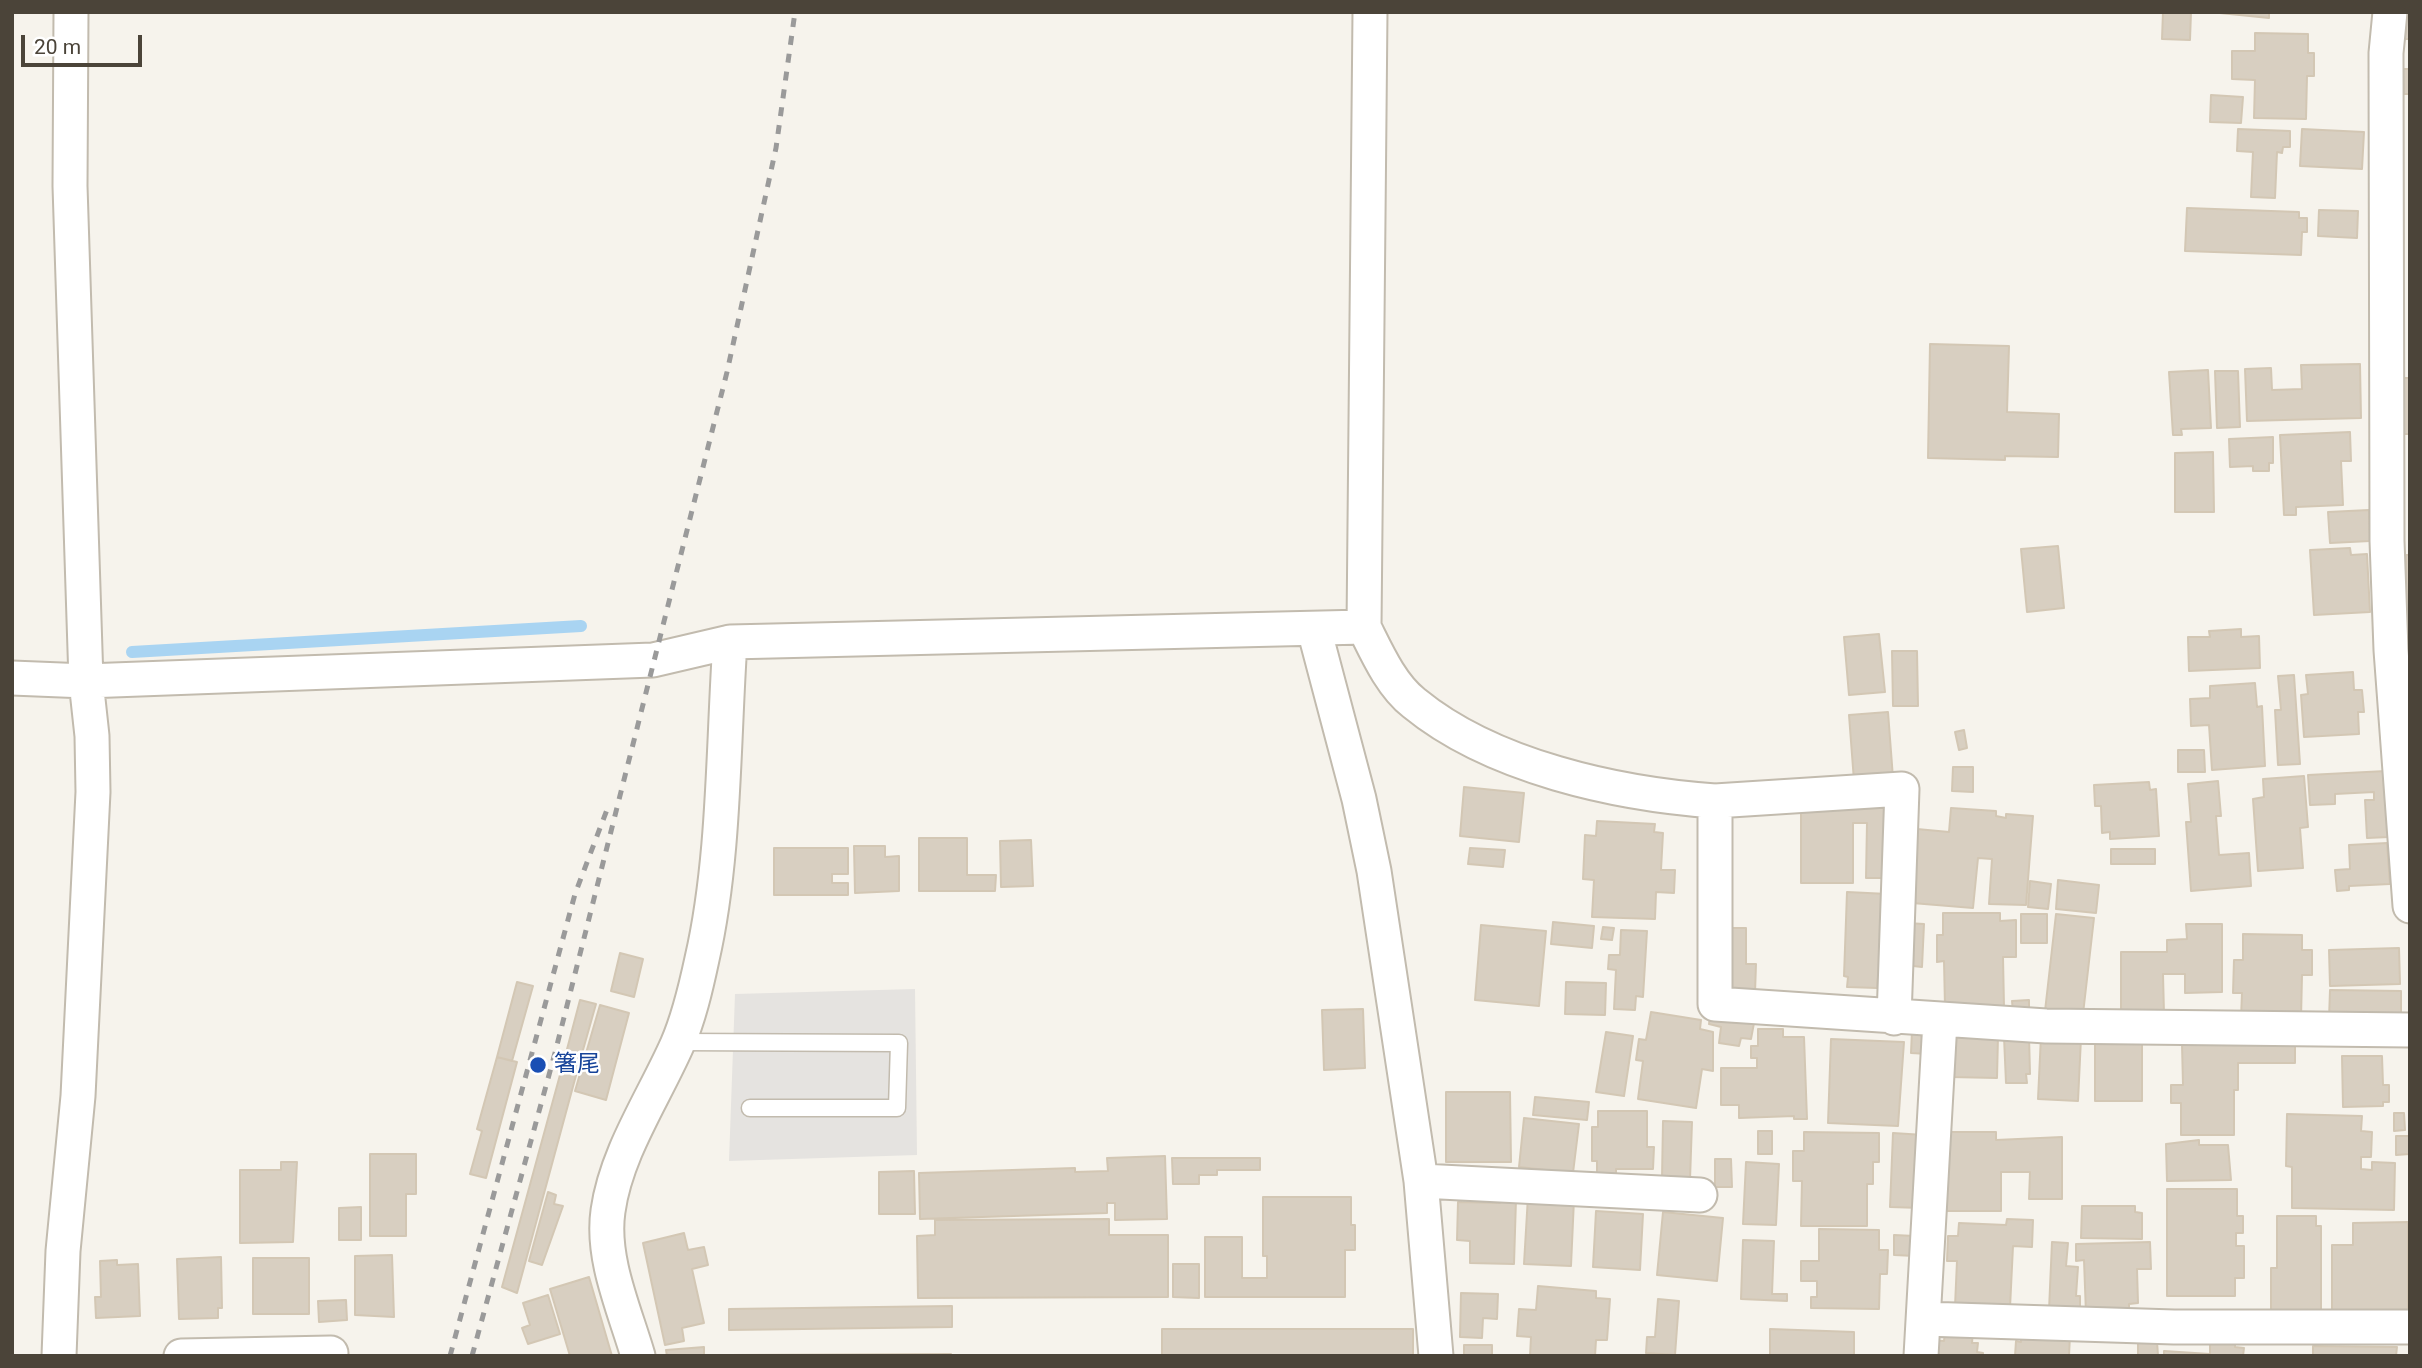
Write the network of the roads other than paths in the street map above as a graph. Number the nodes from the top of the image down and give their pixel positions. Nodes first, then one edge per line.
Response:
1 (71, 12) edge
2 (1370, 12) edge
3 (2390, 12) edge
4 (1364, 627) junction
5 (1314, 629) junction
6 (730, 642) junction
7 (12, 678) edge
8 (86, 681) junction
9 (1715, 801) junction
10 (2410, 906) edge
11 (1894, 1018) junction
12 (1940, 1021) junction
13 (2410, 1030) edge
14 (678, 1042) junction
15 (750, 1108) dead end
16 (1421, 1181) junction
17 (1700, 1195) dead end
18 (1924, 1319) junction
19 (2410, 1326) edge
20 (331, 1353) dead end
21 (60, 1356) edge
22 (181, 1356) edge
23 (638, 1356) edge
24 (1436, 1356) edge
25 (1921, 1356) edge

1 - 8 street
2 - 4 street
3 - 10 street
4 - 5 street
4 - 9 street
5 - 6 street
5 - 16 street
6 - 8 street
6 - 14 street
7 - 8 street
8 - 21 street
9 - 11 street
9 - 11 street
11 - 12 street
12 - 13 street
12 - 18 street
14 - 15 lane
14 - 23 street
16 - 17 street
16 - 24 street
18 - 19 street
18 - 25 street
20 - 22 street

